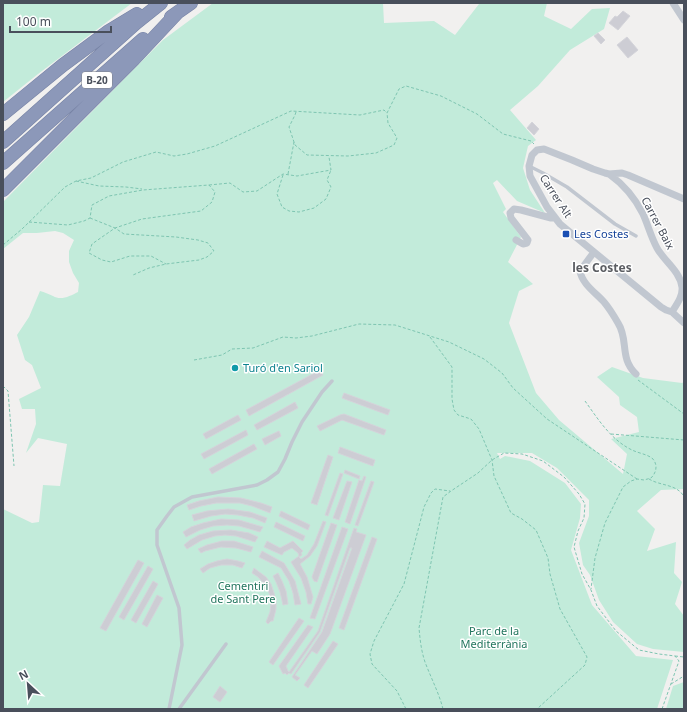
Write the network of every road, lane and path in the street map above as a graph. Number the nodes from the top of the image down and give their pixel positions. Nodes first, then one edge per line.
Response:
1 (156, 3) edge
2 (161, 3) edge
3 (191, 3) edge
4 (673, 3) edge
5 (178, 12) junction
6 (684, 20) edge
7 (296, 111) junction
8 (387, 113) junction
9 (3, 114) edge
10 (294, 141) junction
11 (3, 142) edge
12 (538, 150) junction
13 (329, 156) junction
14 (3, 163) edge
15 (529, 166) junction
16 (331, 170) junction
17 (283, 174) junction
18 (609, 174) junction
19 (288, 175) junction
20 (633, 177) junction
21 (76, 181) junction
22 (209, 185) junction
23 (624, 187) junction
24 (3, 190) edge
25 (145, 190) junction
26 (684, 200) edge
27 (90, 218) junction
28 (555, 218) junction
29 (29, 222) junction
30 (115, 228) junction
31 (636, 236) dead end
32 (516, 240) dead end
33 (3, 245) edge
34 (594, 252) junction
35 (166, 264) junction
36 (133, 275) dead end
37 (672, 312) junction
38 (683, 320) edge
39 (429, 336) junction
40 (194, 360) dead end
41 (636, 374) joint
42 (332, 381) dead end
43 (3, 386) edge
44 (584, 401) dead end
45 (684, 414) edge
46 (610, 434) junction
47 (684, 440) edge
48 (492, 460) junction
49 (14, 466) dead end
50 (637, 479) junction
51 (649, 479) junction
52 (451, 491) junction
53 (684, 497) edge
54 (591, 590) junction
55 (226, 644) dead end
56 (675, 656) junction
57 (684, 656) edge
58 (684, 676) edge
59 (670, 684) junction
60 (169, 709) edge
61 (179, 709) edge
62 (406, 709) edge
63 (443, 709) edge
64 (537, 709) edge
65 (662, 709) edge

1 - 9 highway
2 - 11 highway, B-20
3 - 5 highway, B-20
4 - 6 street
5 - 14 highway, B-20
5 - 24 highway
7 - 8 path
7 - 10 path
7 - 21 path
8 - 12 path
8 - 13 path
10 - 13 path
10 - 19 path
12 - 15 street, Carrer Alt
12 - 18 street
13 - 16 path
15 - 28 street, Carrer Alt
15 - 31 lane
16 - 17 path
16 - 19 path
17 - 19 path
17 - 22 path
18 - 20 street
18 - 23 street, Carrer Baix
20 - 23 street
20 - 26 street, Carrer Baix
21 - 25 path
21 - 29 path
22 - 25 path
22 - 30 path
23 - 37 street, Carrer Baix
25 - 27 path
27 - 29 path
27 - 30 path
28 - 32 street
28 - 34 street, Carrer Alt
29 - 33 path
30 - 35 path
30 - 35 path
34 - 37 street, Carrer Alt
34 - 41 street
35 - 36 path
37 - 38 street, Carrer Alt
39 - 40 path
39 - 48 path
39 - 50 path
41 - 45 path
42 - 60 lane
43 - 49 path
44 - 46 path
46 - 47 path
46 - 51 path
48 - 52 path
48 - 54 path
48 - 64 path
50 - 51 path
50 - 54 path
51 - 53 path
52 - 62 path
52 - 63 path
54 - 56 path
55 - 61 lane
56 - 57 path
56 - 59 path
58 - 59 path
59 - 65 path

